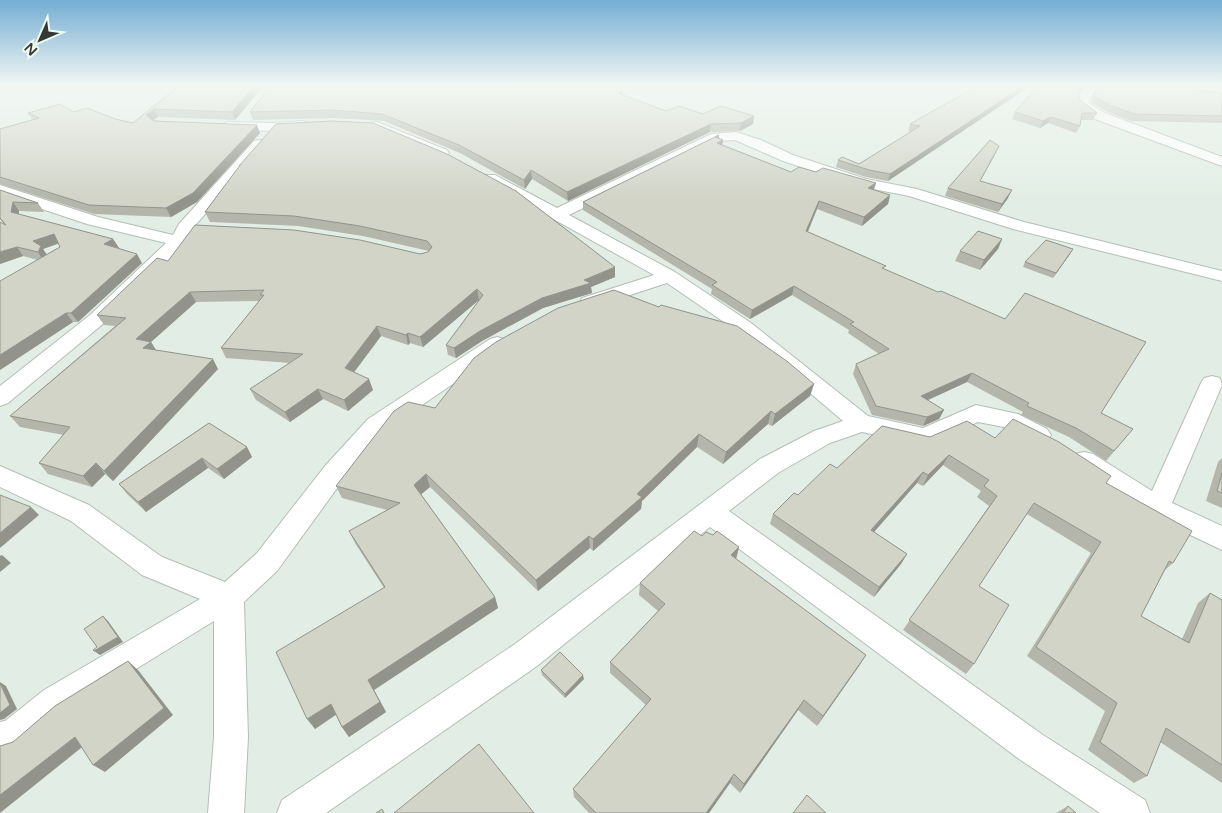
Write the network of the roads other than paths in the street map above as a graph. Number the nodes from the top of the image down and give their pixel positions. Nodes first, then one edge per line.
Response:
1 (242, 123) edge
2 (1118, 123) edge
3 (315, 124) edge
4 (360, 124) edge
5 (212, 125) edge
6 (239, 126) junction
7 (274, 127) junction
8 (454, 158) edge
9 (1222, 162) edge
10 (480, 172) edge
11 (0, 190) edge
12 (558, 214) junction
13 (189, 232) junction
14 (669, 276) junction
15 (1222, 276) edge
16 (569, 308) edge
17 (513, 336) edge
18 (1212, 383) dead end
19 (0, 398) edge
20 (861, 423) junction
21 (0, 476) edge
22 (1157, 508) junction
23 (709, 511) junction
24 (1222, 539) edge
25 (229, 597) junction
26 (0, 739) edge
27 (226, 813) edge
28 (295, 813) edge
29 (1132, 813) edge

1 - 6 street
2 - 9 street
3 - 7 street
4 - 8 street
5 - 6 street
6 - 7 street
7 - 13 street
10 - 12 street
11 - 13 street
12 - 14 street
12 - 15 street
13 - 19 street
14 - 16 street
14 - 20 street
17 - 25 street
18 - 22 street
20 - 22 street
20 - 23 street
21 - 25 street
22 - 24 street
23 - 28 street
23 - 29 street
25 - 26 street
25 - 27 street

